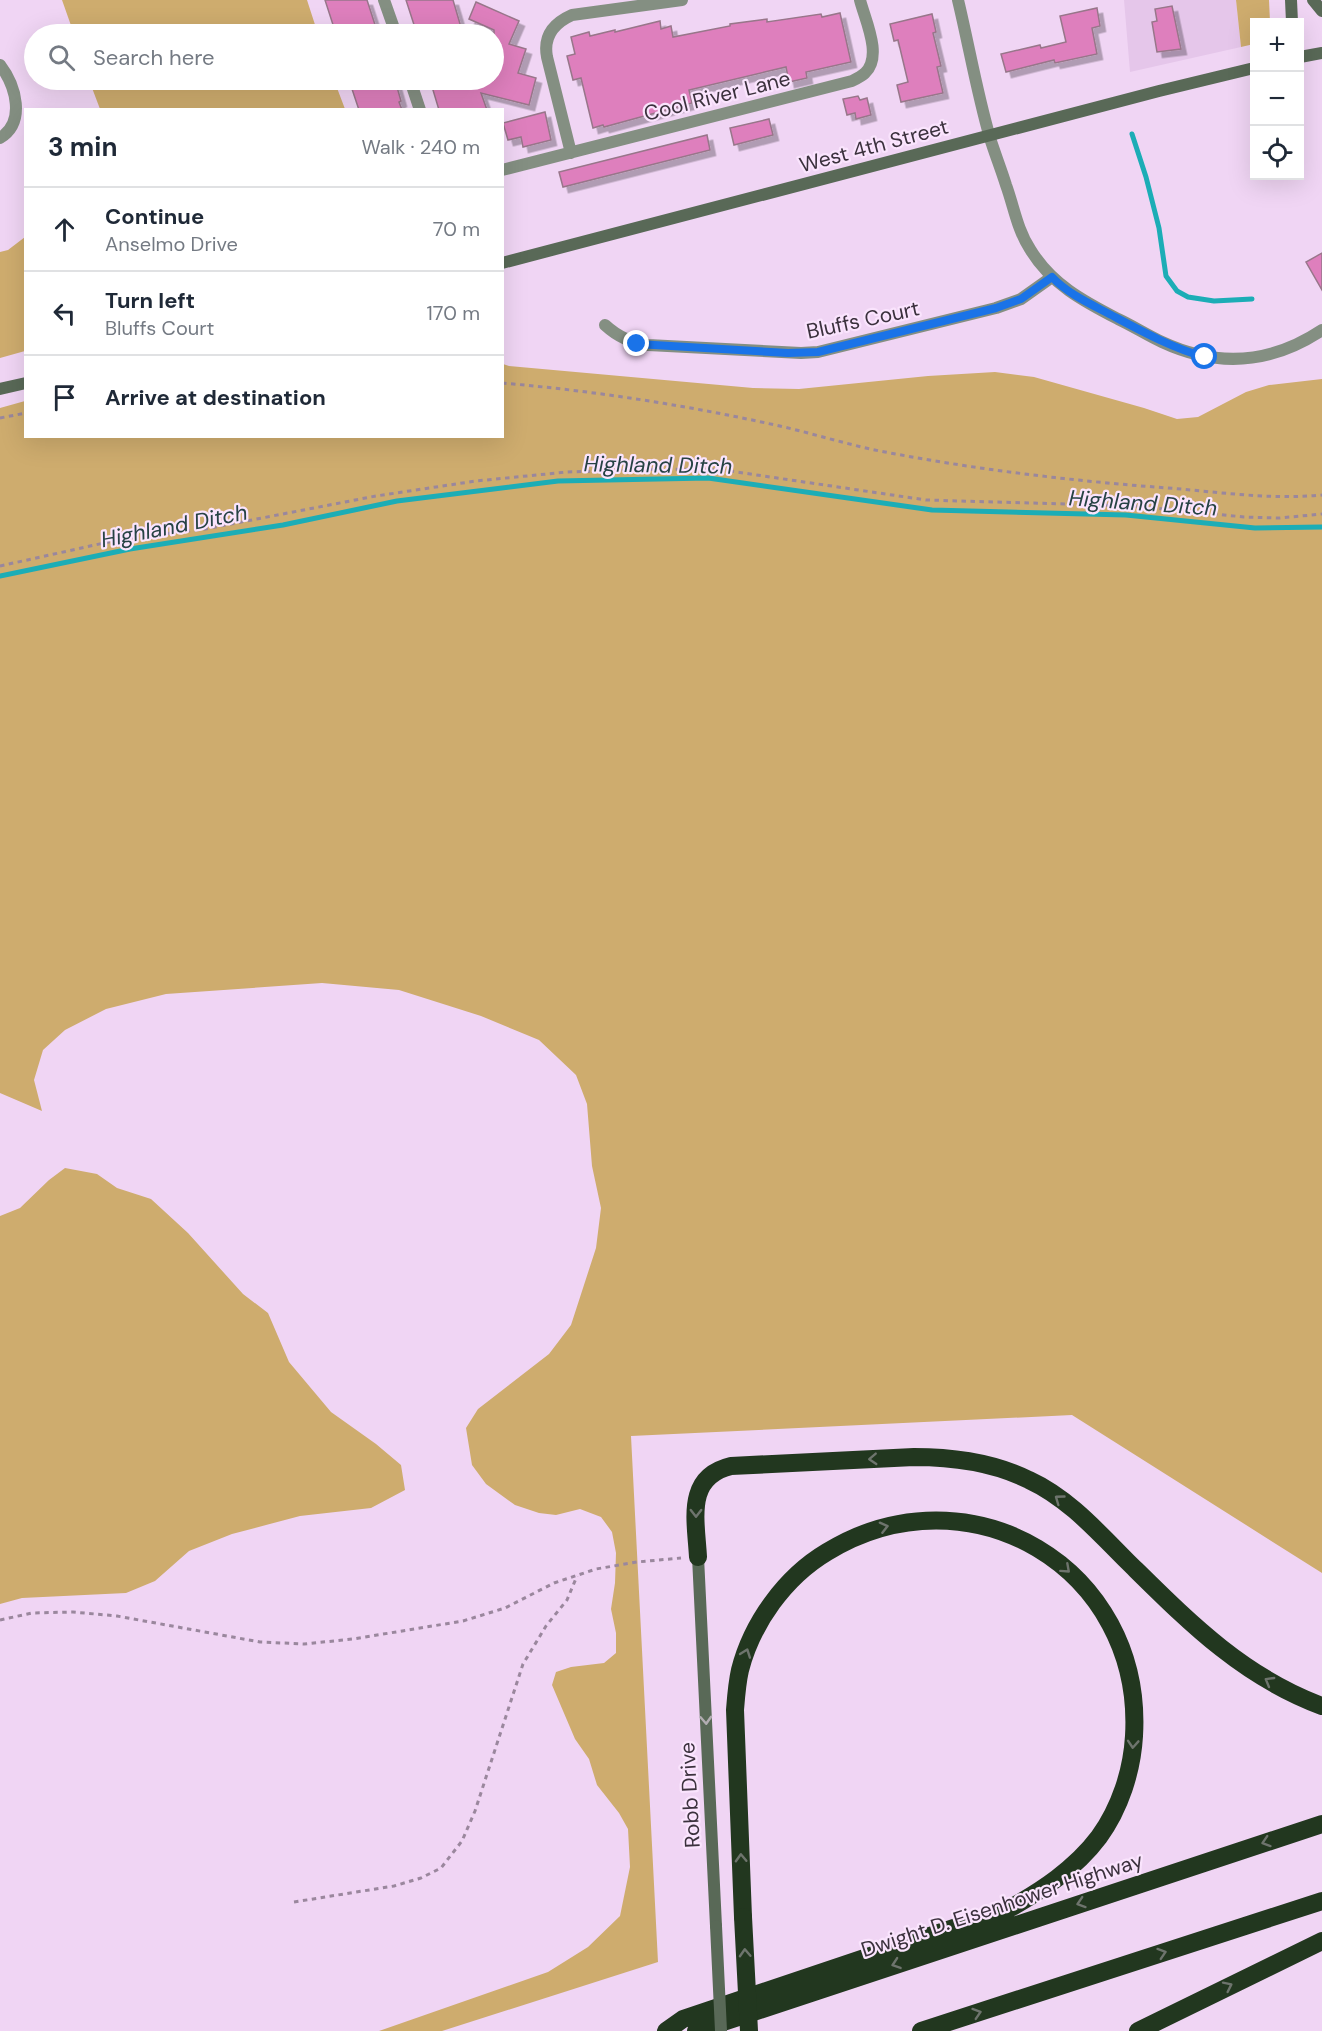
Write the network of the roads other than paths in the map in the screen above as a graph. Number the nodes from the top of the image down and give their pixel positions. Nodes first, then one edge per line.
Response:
1 (384, 0) edge
2 (682, 0) edge
3 (860, 0) edge
4 (958, 0) edge
5 (1291, 0) edge
6 (1313, 0) edge
7 (1322, 11) edge
8 (1292, 18) edge
9 (392, 24) edge
10 (1322, 53) edge
11 (1304, 56) edge
12 (0, 65) edge
13 (1250, 69) edge
14 (413, 90) edge
15 (419, 108) edge
16 (990, 136) junction
17 (0, 138) edge
18 (571, 153) junction
19 (504, 170) edge
20 (504, 262) edge
21 (1052, 277) junction
22 (605, 325) dead end
23 (1322, 330) edge
24 (24, 383) edge
25 (0, 389) edge
26 (698, 1557) joint
27 (1322, 1707) edge
28 (1322, 1824) edge
29 (1322, 1901) edge
30 (1322, 1941) edge
31 (666, 2031) edge
32 (696, 2031) edge
33 (721, 2031) edge
34 (750, 2031) edge
35 (921, 2031) edge
36 (1138, 2031) edge

1 - 9 street
2 - 18 street
3 - 18 street, Cool River Lane
4 - 16 street
5 - 8 main road
6 - 7 main road
10 - 11 main road
12 - 17 street
13 - 16 main road, West 4th Street
14 - 15 street
16 - 20 main road, West 4th Street
16 - 21 street
18 - 19 street, Cool River Lane
21 - 22 street, Bluffs Court
21 - 23 street
24 - 25 main road
27 -> 26 highway
26 -> 33 main road, Robb Drive, bridge
28 -> 32 highway, Dwight D. Eisenhower Highway
35 -> 29 highway
36 -> 30 highway
34 -> 31 highway, bridge

